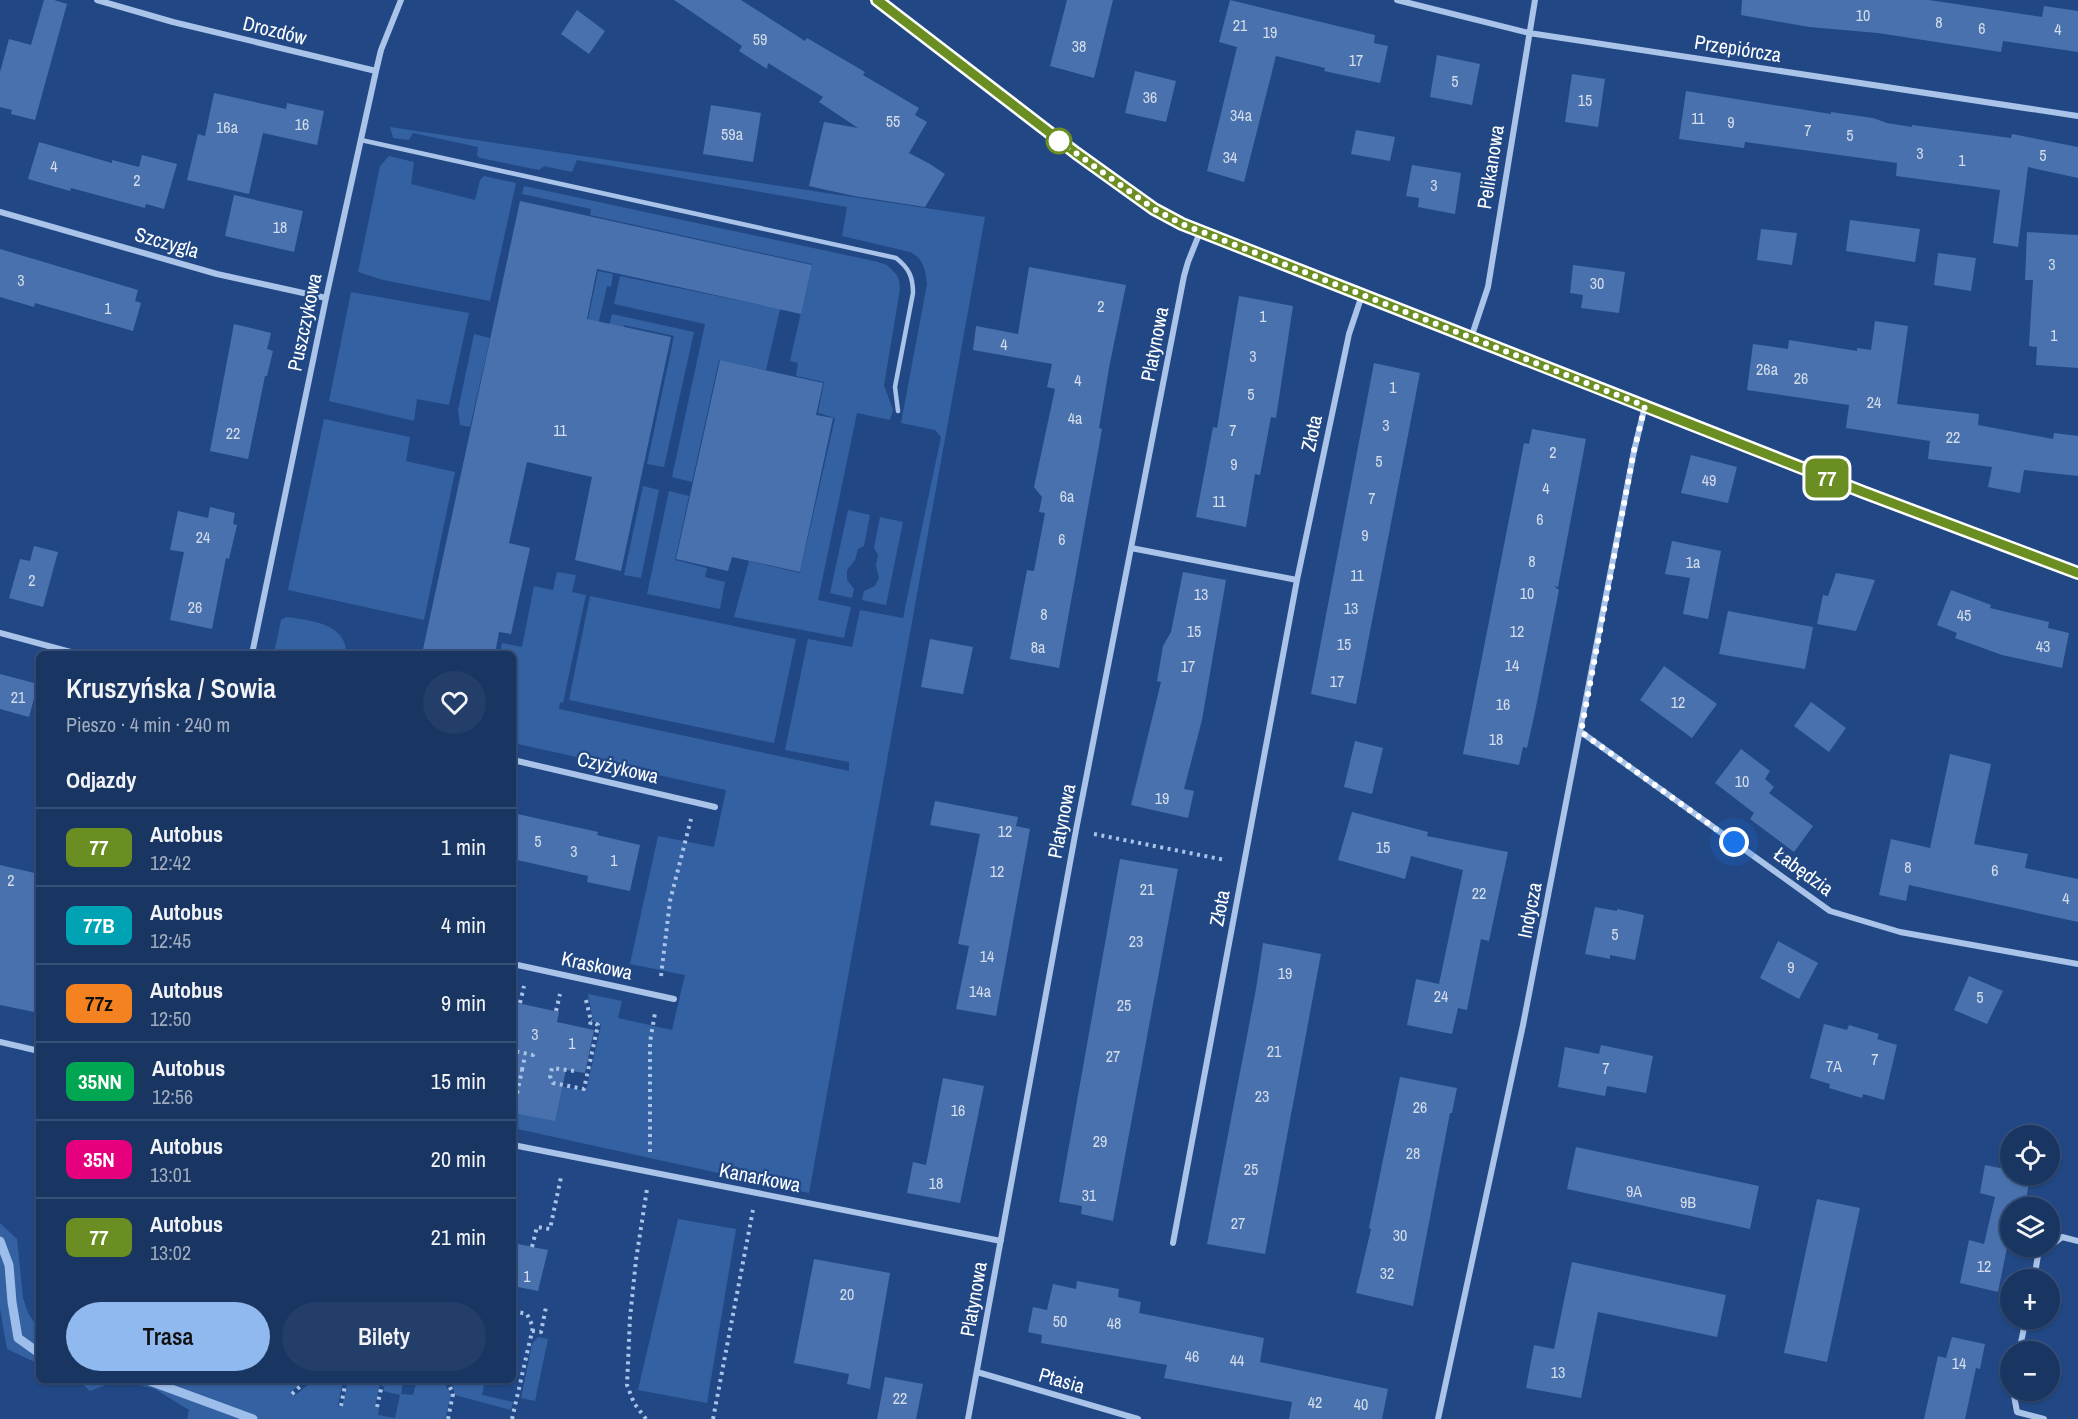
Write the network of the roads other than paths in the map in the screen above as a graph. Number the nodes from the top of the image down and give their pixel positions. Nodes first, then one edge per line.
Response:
1 (97, 0) edge
2 (401, 0) edge
3 (876, 0) edge
4 (1396, 0) edge
5 (1535, 0) edge
6 (1529, 33) junction
7 (376, 71) junction
8 (2078, 116) edge
9 (361, 140) junction
10 (0, 212) edge
11 (1200, 232) junction
12 (1362, 295) junction
13 (326, 298) junction
14 (1471, 338) junction
15 (1645, 406) junction
16 (898, 411) dead end
17 (1131, 548) junction
18 (2078, 573) edge
19 (1297, 579) junction
20 (0, 633) edge
21 (67, 651) edge
22 (253, 651) edge
23 (1581, 732) junction
24 (516, 761) edge
25 (715, 807) dead end
26 (2078, 964) edge
27 (516, 965) edge
28 (674, 999) dead end
29 (0, 1042) edge
30 (36, 1050) edge
31 (516, 1146) edge
32 (1001, 1241) junction
33 (2078, 1241) edge
34 (1173, 1243) dead end
35 (2036, 1269) edge
36 (977, 1372) junction
37 (2015, 1401) edge
38 (968, 1419) edge
39 (1138, 1419) edge
40 (1438, 1419) edge
41 (2044, 1419) edge

1 - 7 street, Drozdów
2 - 7 street, Puszczykowa
3 - 11 street
4 - 6 street, Przepiórcza
5 - 6 street, Pelikanowa
6 - 8 street, Przepiórcza
6 - 14 street, Pelikanowa
7 - 9 street, Puszczykowa
9 - 13 street, Puszczykowa
9 - 16 lane
10 - 13 street, Szczygla
11 - 12 street
11 - 17 street, Platynowa
12 - 14 street
12 - 19 street, Złota
13 - 22 street, Puszczykowa
14 - 15 street
15 - 18 street
15 - 23 street, Indycza
17 - 19 street
17 - 32 street, Platynowa
19 - 34 street, Złota
20 - 21 street
23 - 26 street, Łabędzia
23 - 40 street, Indycza
24 - 25 street, Czyżykowa
27 - 28 street, Kraskowa
29 - 30 street
31 - 32 street, Kanarkowa
32 - 36 street, Platynowa
33 - 35 street
36 - 38 street, Platynowa
36 - 39 street, Ptasia
37 - 41 street

